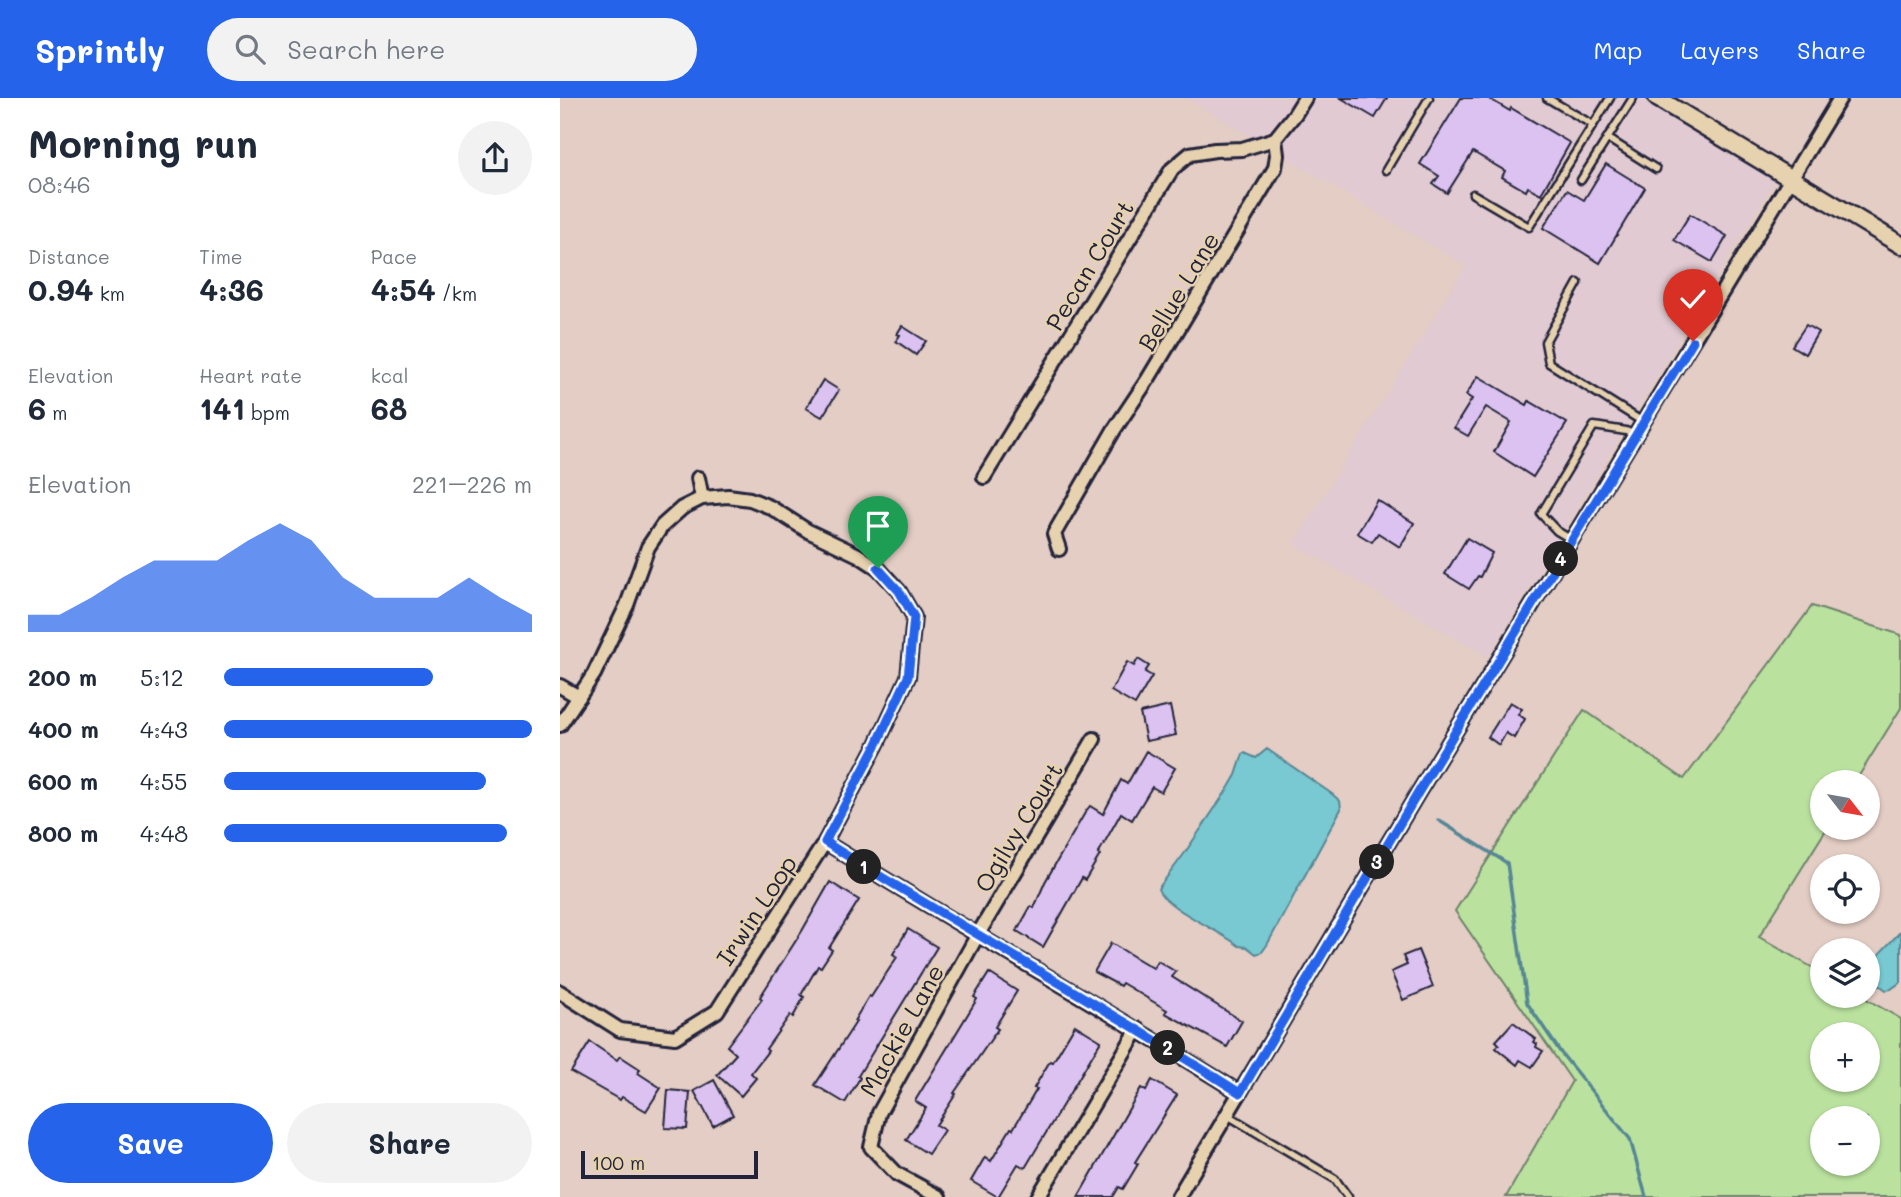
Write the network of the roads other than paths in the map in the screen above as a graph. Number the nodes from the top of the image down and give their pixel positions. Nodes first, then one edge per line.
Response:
1 (1304, 98) edge
2 (1429, 98) edge
3 (1547, 98) edge
4 (1609, 98) edge
5 (1633, 98) edge
6 (1657, 98) edge
7 (1840, 98) edge
8 (1593, 125) junction
9 (1607, 138) junction
10 (1275, 139) junction
11 (1656, 169) dead end
12 (1386, 170) dead end
13 (1790, 179) junction
14 (1581, 180) dead end
15 (1472, 194) dead end
16 (1901, 245) edge
17 (1578, 283) dead end
18 (1644, 423) junction
19 (1636, 436) junction
20 (984, 477) dead end
21 (698, 478) dead end
22 (702, 498) junction
23 (1573, 540) junction
24 (1059, 549) dead end
25 (560, 686) edge
26 (579, 697) junction
27 (560, 725) edge
28 (1094, 740) dead end
29 (825, 842) junction
30 (977, 936) junction
31 (560, 992) edge
32 (1138, 1029) junction
33 (1240, 1093) junction
34 (1227, 1115) junction
35 (939, 1197) edge
36 (1038, 1197) edge
37 (1178, 1197) edge
38 (1348, 1197) edge

1 - 10 street
2 - 12 lane
3 - 8 lane
4 - 8 lane
5 - 9 lane
6 - 13 street
7 - 13 street
8 - 15 lane
9 - 11 lane
9 - 14 lane
10 - 20 street, Pecan Court
10 - 24 street, Bellue Lane
13 - 16 street
13 - 18 street
17 - 18 lane
18 - 19 street
19 - 23 street
19 - 23 lane
21 - 22 street
22 - 26 street
22 - 29 street, Irwin Loop
23 - 33 street
25 - 26 street
26 - 27 street
28 - 30 street, Ogilvy Court
29 - 30 street
29 - 31 street, Irwin Loop
30 - 32 street
30 - 35 street, Mackie Lane
32 - 33 street
32 - 36 street
33 - 34 street
34 - 37 street
34 - 38 lane

